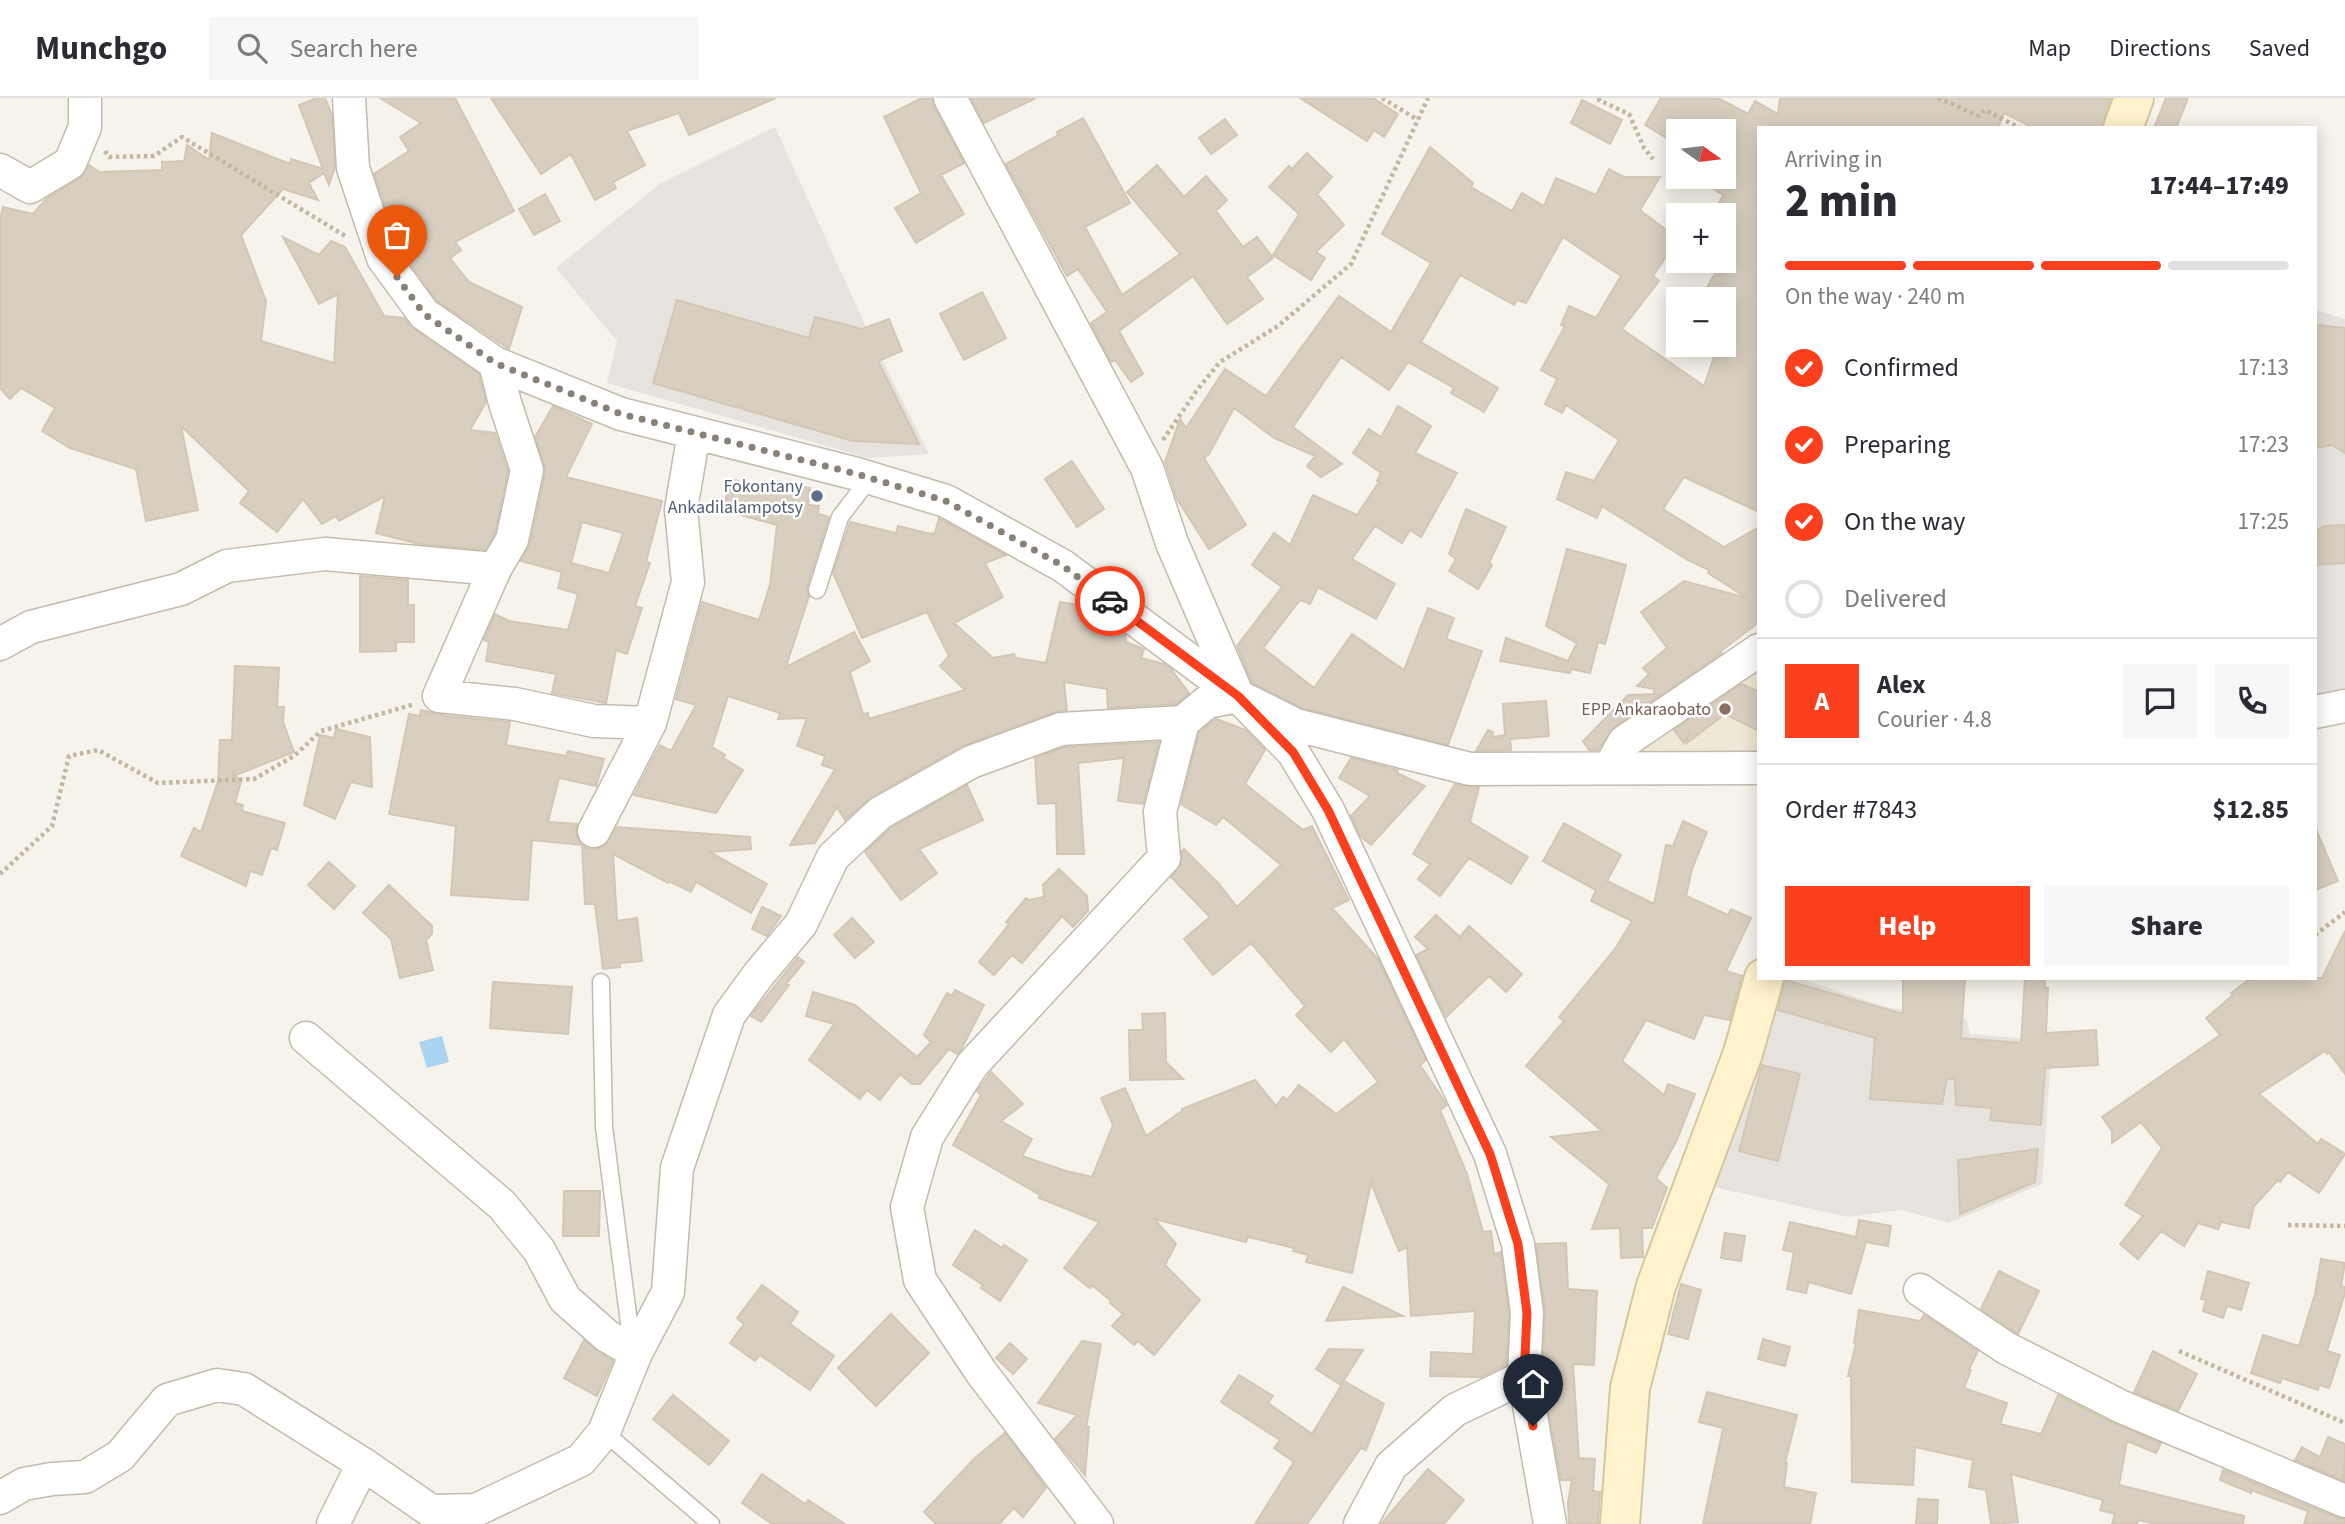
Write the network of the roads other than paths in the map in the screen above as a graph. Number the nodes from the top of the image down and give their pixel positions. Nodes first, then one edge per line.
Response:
1 (349, 98) edge
2 (950, 98) edge
3 (2134, 98) edge
4 (85, 108) edge
5 (2124, 126) edge
6 (0, 170) edge
7 (495, 363) junction
8 (694, 433) junction
9 (870, 478) junction
10 (495, 569) junction
11 (817, 590) dead end
12 (0, 644) edge
13 (1757, 651) edge
14 (1238, 696) junction
15 (2345, 706) edge
16 (2317, 712) edge
17 (1183, 722) junction
18 (650, 723) junction
19 (1610, 767) junction
20 (1757, 768) edge
21 (594, 831) dead end
22 (1763, 980) edge
23 (601, 982) dead end
24 (306, 1038) dead end
25 (1920, 1290) dead end
26 (636, 1353) junction
27 (1524, 1377) junction
28 (604, 1432) junction
29 (363, 1464) junction
30 (0, 1498) edge
31 (2345, 1500) edge
32 (333, 1524) edge
33 (711, 1524) edge
34 (1097, 1524) edge
35 (1360, 1524) edge
36 (1550, 1524) edge
37 (1620, 1524) edge

1 - 7 street
2 - 14 street
3 - 5 street
4 - 6 street
7 - 8 street
7 - 10 street
8 - 9 street
8 - 18 street
9 - 11 lane
9 - 14 street
10 - 12 street
10 - 18 street
13 - 19 street
14 - 17 street
14 - 19 street
14 - 27 street
15 - 16 street
17 - 26 street
17 - 34 street
18 - 21 street
19 - 20 street
22 - 37 street
23 - 26 lane
24 - 26 street
25 - 31 street
26 - 28 street
27 - 35 street
27 - 36 street
28 - 29 street
28 - 33 lane
29 - 30 street
29 - 32 street

